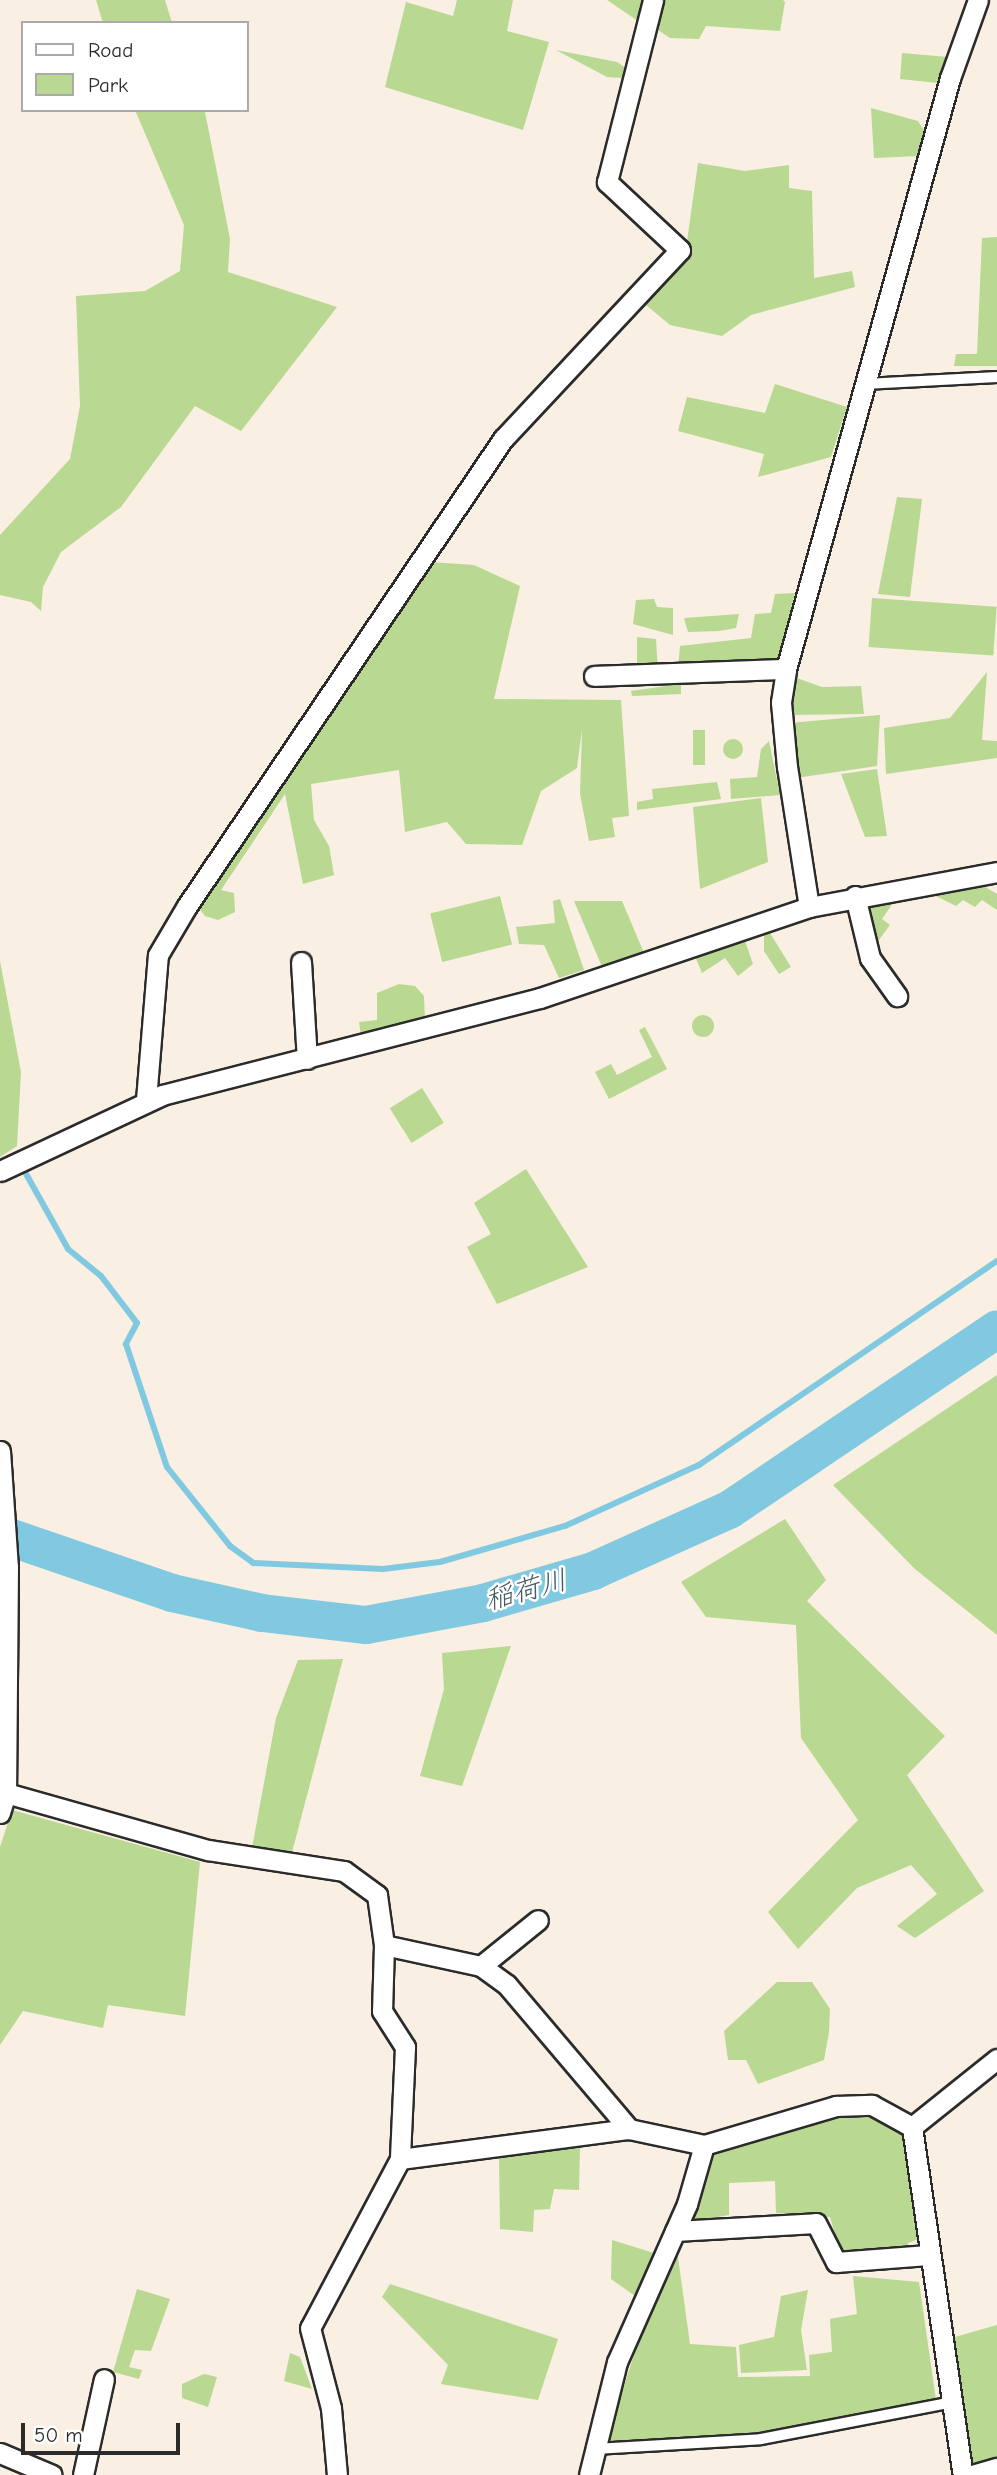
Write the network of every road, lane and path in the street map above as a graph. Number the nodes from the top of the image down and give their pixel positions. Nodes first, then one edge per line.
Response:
1 (653, 0) edge
2 (978, 0) edge
3 (997, 377) edge
4 (864, 384) junction
5 (786, 669) junction
6 (594, 676) dead end
7 (997, 872) edge
8 (855, 896) junction
9 (809, 907) junction
10 (301, 962) dead end
11 (897, 996) dead end
12 (307, 1059) junction
13 (146, 1100) junction
14 (0, 1171) edge
15 (0, 1451) edge
16 (5, 1571) edge
17 (3, 1719) edge
18 (6, 1793) junction
19 (0, 1813) edge
20 (538, 1920) dead end
21 (384, 1945) junction
22 (481, 1966) junction
23 (997, 2059) edge
24 (912, 2127) junction
25 (629, 2129) junction
26 (704, 2145) junction
27 (400, 2159) junction
28 (675, 2231) junction
29 (928, 2255) junction
30 (104, 2379) dead end
31 (954, 2402) junction
32 (595, 2449) junction
33 (0, 2453) edge
34 (997, 2468) edge
35 (52, 2475) edge
36 (83, 2475) edge
37 (337, 2475) edge
38 (589, 2475) edge
39 (963, 2475) edge
40 (972, 2475) edge

1 - 13 street
2 - 4 street
3 - 4 lane
4 - 5 street
5 - 6 street
5 - 9 street
7 - 8 street
8 - 9 street
8 - 11 street
9 - 12 street
10 - 12 street
12 - 13 street
13 - 14 street
15 - 16 street
16 - 17 street
17 - 18 street
18 - 19 street
18 - 21 street
20 - 22 street
21 - 22 street
21 - 27 street
22 - 25 street
23 - 24 street
24 - 26 street
24 - 29 street
25 - 26 street
25 - 27 street
26 - 28 street
27 - 37 street
28 - 29 street
28 - 32 street
29 - 31 street
30 - 36 street
31 - 32 lane
31 - 39 street
32 - 38 street
33 - 35 street
34 - 40 street

